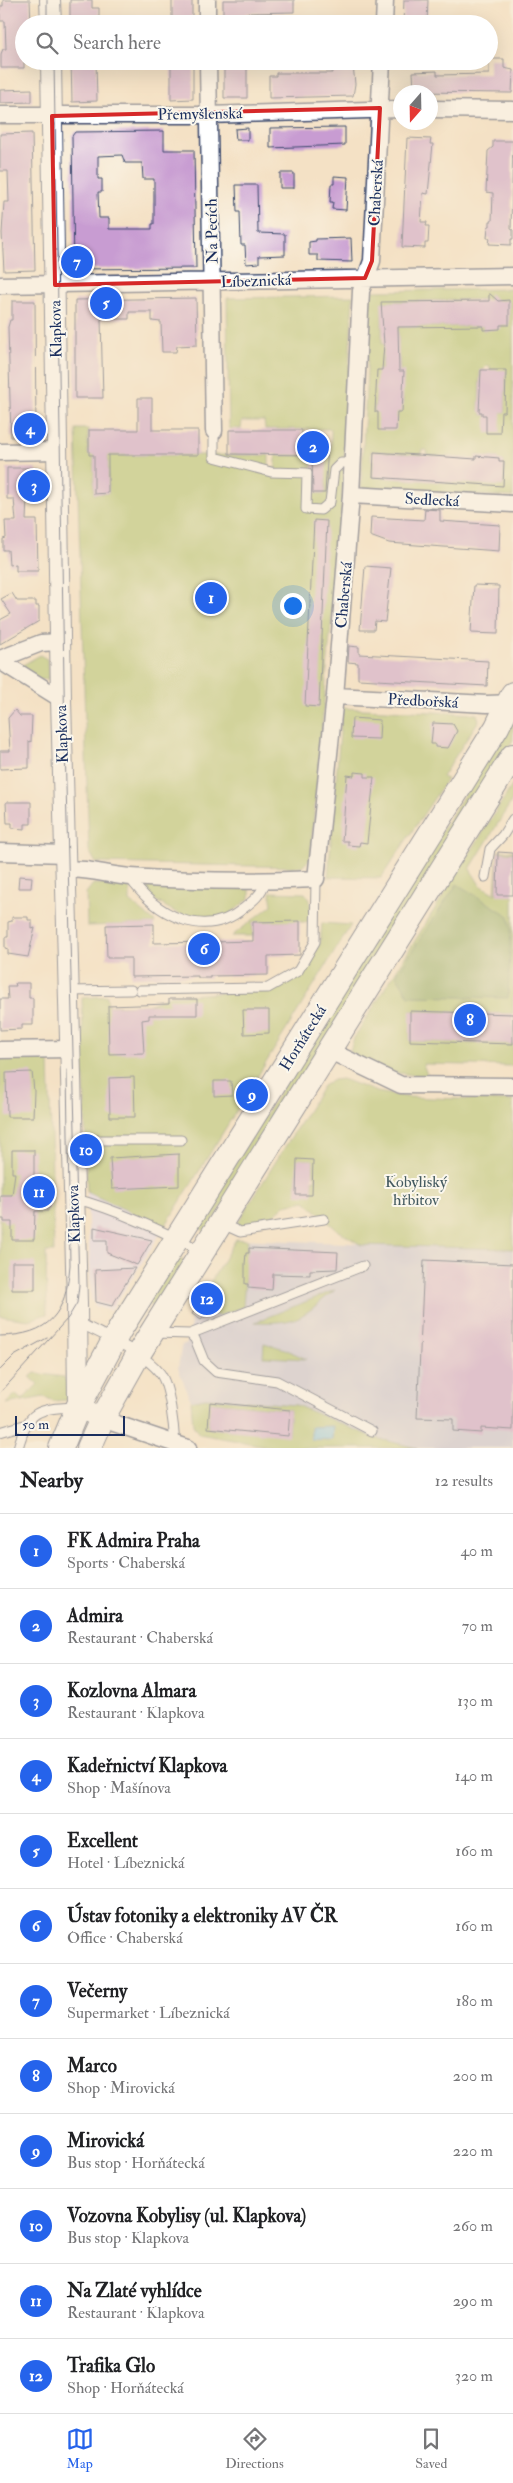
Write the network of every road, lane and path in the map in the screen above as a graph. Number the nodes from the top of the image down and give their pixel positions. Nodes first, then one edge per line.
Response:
1 (50, 0) edge
2 (207, 0) edge
3 (385, 0) edge
4 (51, 15) edge
5 (207, 15) edge
6 (384, 15) edge
7 (51, 70) edge
8 (208, 70) edge
9 (382, 70) edge
10 (380, 108) junction
11 (393, 108) edge
12 (438, 109) edge
13 (513, 110) edge
14 (0, 115) edge
15 (209, 115) junction
16 (52, 116) junction
17 (513, 276) edge
18 (365, 278) junction
19 (213, 282) junction
20 (55, 284) junction
21 (0, 286) edge
22 (214, 430) joint
23 (58, 451) junction
24 (0, 452) edge
25 (354, 463) junction
26 (352, 496) junction
27 (513, 504) edge
28 (60, 642) junction
29 (0, 660) edge
30 (336, 696) junction
31 (60, 699) junction
32 (512, 700) edge
33 (513, 756) edge
34 (513, 819) edge
35 (0, 852) edge
36 (66, 862) junction
37 (129, 877) junction
38 (486, 877) dead end
39 (316, 879) junction
40 (265, 882) junction
41 (68, 991) junction
42 (70, 1049) junction
43 (0, 1050) edge
44 (328, 1050) junction
45 (513, 1086) edge
46 (72, 1140) junction
47 (181, 1140) dead end
48 (73, 1198) junction
49 (324, 1219) dead end
50 (220, 1222) junction
51 (178, 1239) junction
52 (202, 1251) junction
53 (363, 1266) dead end
54 (77, 1322) junction
55 (151, 1333) junction
56 (190, 1334) junction
57 (113, 1342) junction
58 (139, 1353) junction
59 (78, 1407) junction
60 (102, 1419) junction
61 (24, 1426) junction
62 (372, 1430) dead end
63 (0, 1432) edge
64 (179, 1447) edge
65 (18, 1448) edge
66 (61, 1448) edge
67 (89, 1448) edge

1 - 4 street
2 - 5 street
3 - 6 street
7 - 16 street, Klapkova
8 - 15 street, Na Pecích
9 - 10 street, Chaberská
10 - 11 street, Přemyšlenská
10 - 15 street, Přemyšlenská
10 - 18 street, Chaberská
12 - 13 street
14 - 16 street, Přemyšlenská
15 - 16 street, Přemyšlenská
15 - 19 street, Na Pecích
16 - 20 street, Klapkova
17 - 18 street, Líbeznická
18 - 19 street, Líbeznická
18 - 25 street, Chaberská
19 - 20 street, Líbeznická
19 - 22 street, Na Pecích
20 - 21 street, Líbeznická
20 - 23 street, Klapkova
22 - 25 lane
23 - 24 street
23 - 28 street, Klapkova
25 - 26 street, Chaberská
26 - 27 street, Sedlecká
26 - 30 street, Chaberská
28 - 29 street
28 - 31 street, Klapkova
29 - 31 street
30 - 32 street, Předbořská
30 - 39 street, Chaberská
31 - 36 street, Klapkova
32 - 51 main road, Horňátecká
33 - 44 main road, Horňátecká
34 - 38 lane
35 - 36 street
36 - 37 street
36 - 41 street, Klapkova
37 - 40 street
37 - 40 lane
39 - 40 street
39 - 41 lane
41 - 42 street, Klapkova
42 - 43 street
42 - 46 street, Klapkova
44 - 45 street
44 - 50 main road, Horňátecká
46 - 47 lane
46 - 48 street, Klapkova
48 - 51 lane
48 - 54 street, Klapkova
49 - 50 lane
50 - 52 main road, Horňátecká
51 - 52 lane
51 - 57 main road, Horňátecká
52 - 55 main road, Horňátecká
53 - 56 lane
54 - 57 lane
54 - 59 street, Klapkova
55 - 56 lane
55 - 58 main road, Horňátecká
56 - 62 lane
57 - 58 lane
57 - 59 main road, Horňátecká
58 - 60 main road, Horňátecká
58 - 64 lane
59 - 60 street
59 - 61 lane
59 - 66 main road, Horňátecká
60 - 64 street
60 - 67 main road, Horňátecká
61 - 63 lane
61 - 65 lane

